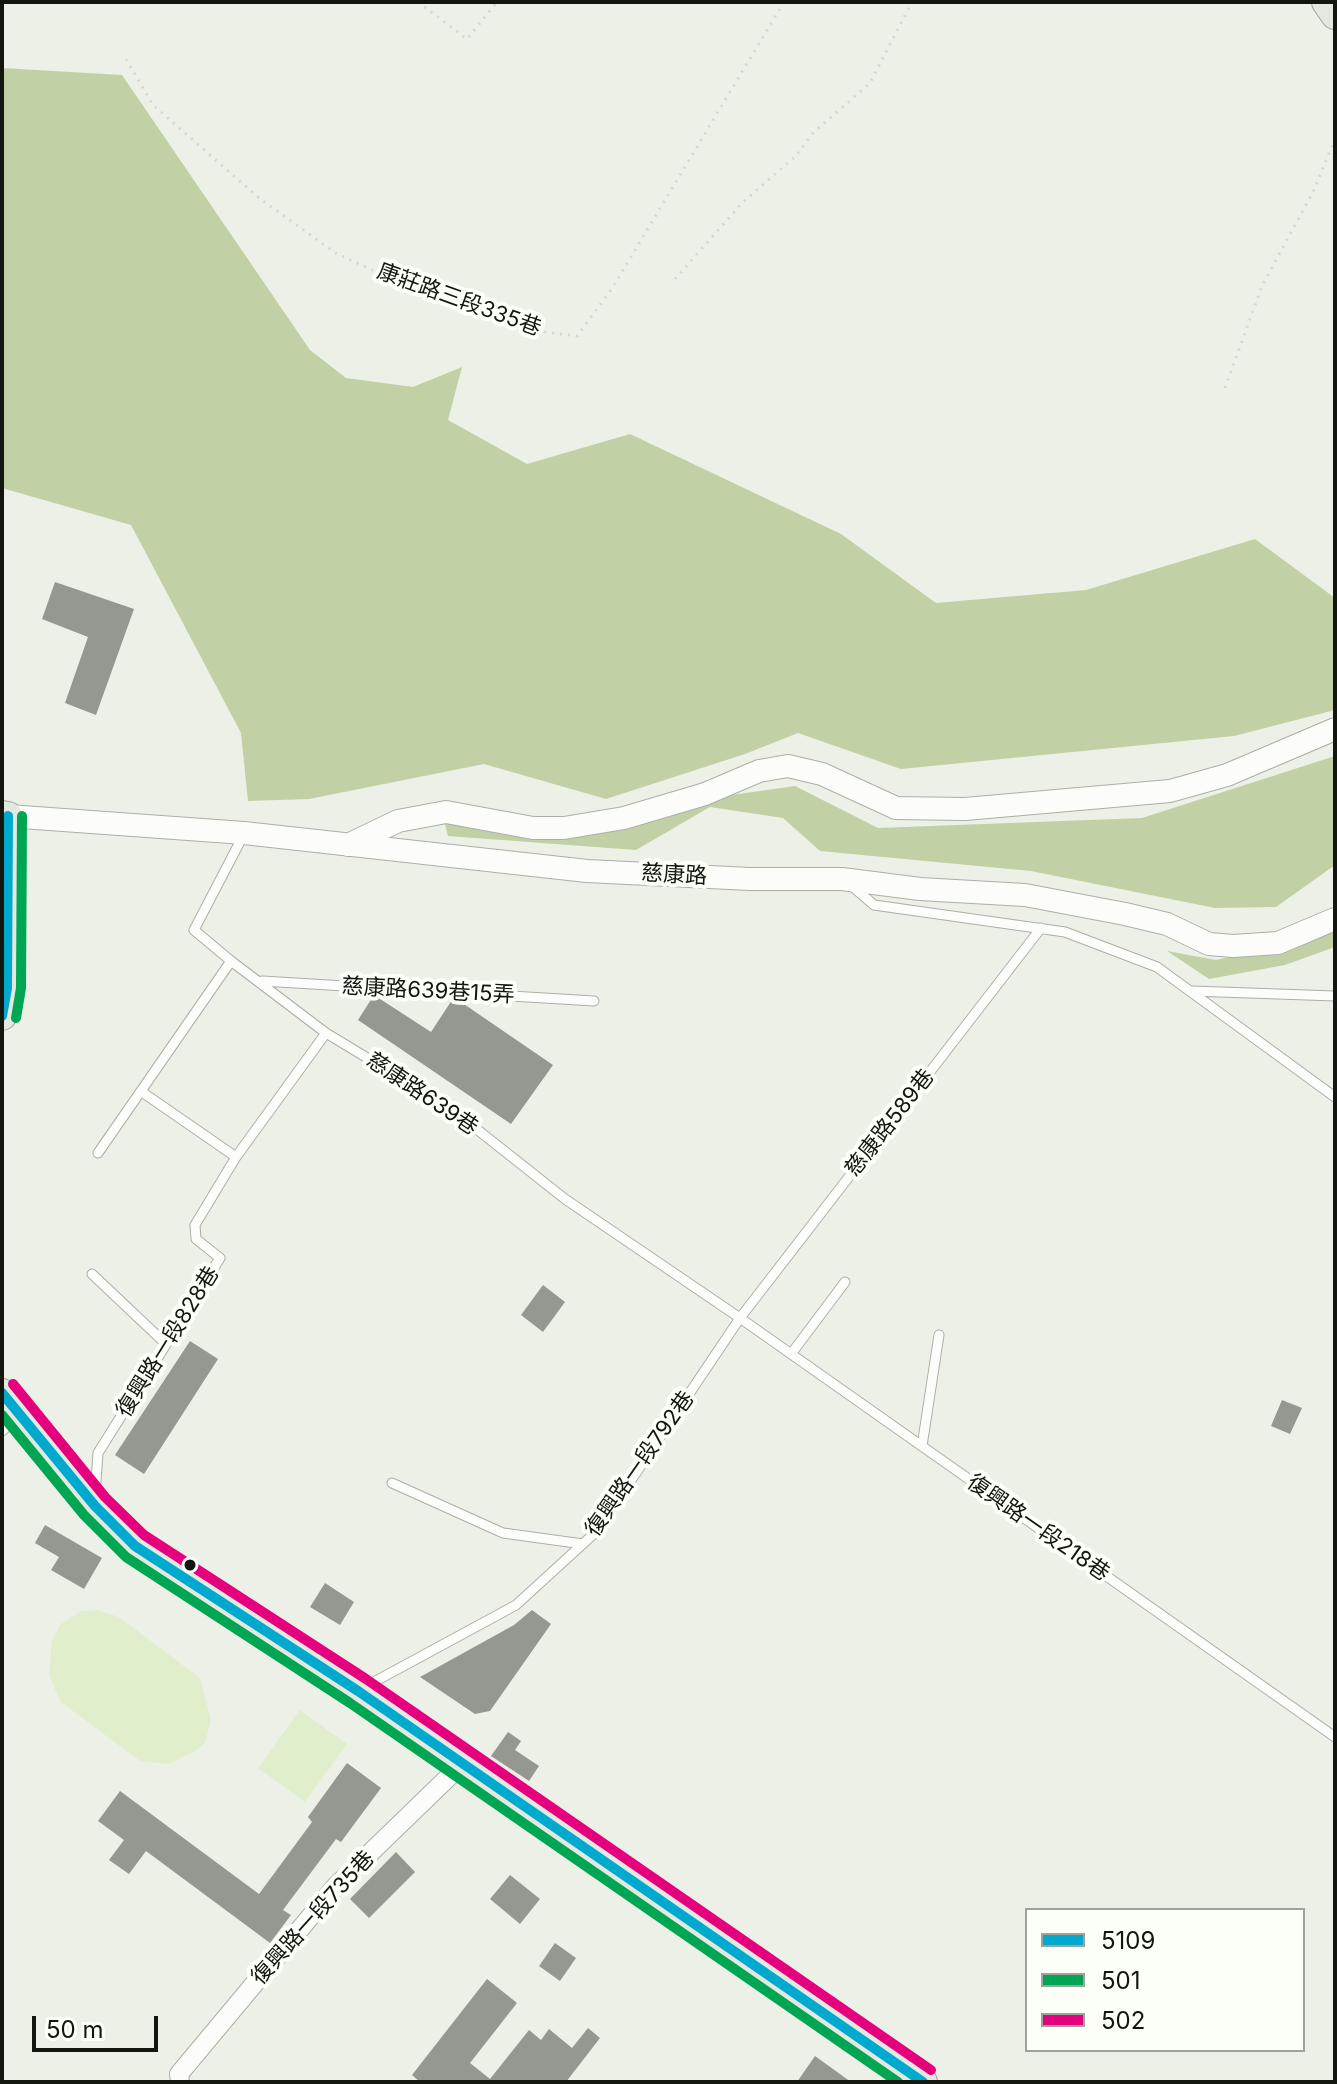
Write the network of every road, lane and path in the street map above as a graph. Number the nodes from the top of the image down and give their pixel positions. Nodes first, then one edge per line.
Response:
1 (418, 2) edge
2 (497, 2) edge
3 (784, 2) edge
4 (912, 2) edge
5 (1326, 2) edge
6 (1335, 15) edge
7 (126, 59) dead end
8 (1335, 139) edge
9 (675, 279) dead end
10 (1225, 388) dead end
11 (1335, 729) edge
12 (5, 815) edge
13 (244, 833) junction
14 (348, 845) junction
15 (842, 879) junction
16 (1335, 919) edge
17 (1041, 928) junction
18 (231, 961) junction
19 (262, 981) junction
20 (1192, 991) junction
21 (1335, 996) edge
22 (594, 1001) dead end
23 (2, 1016) edge
24 (326, 1033) junction
25 (142, 1092) junction
26 (1335, 1097) edge
27 (98, 1153) dead end
28 (236, 1157) junction
29 (92, 1274) dead end
30 (845, 1282) dead end
31 (740, 1318) junction
32 (939, 1335) dead end
33 (166, 1344) junction
34 (791, 1354) junction
35 (2, 1393) edge
36 (11, 1424) edge
37 (922, 1446) junction
38 (392, 1483) dead end
39 (95, 1506) junction
40 (583, 1544) junction
41 (358, 1691) junction
42 (1335, 1737) edge
43 (462, 1764) junction
44 (177, 2079) edge
45 (923, 2082) edge

1 - 2 path
3 - 7 path, 康莊路三段335巷
4 - 9 path
5 - 6 main road
8 - 10 path
11 - 14 street
12 - 13 street, 慈康路
12 - 23 main road
13 - 14 street, 慈康路
13 - 18 lane, 慈康路639巷
14 - 15 street, 慈康路
15 - 16 street, 慈康路
15 - 17 lane
17 - 20 lane
17 - 31 lane, 慈康路589巷
18 - 19 lane, 慈康路639巷
18 - 25 lane
19 - 22 lane, 慈康路639巷15弄
19 - 24 lane, 慈康路639巷
20 - 21 lane
20 - 26 lane
24 - 28 lane, 復興路一段828巷
24 - 31 lane, 慈康路639巷
25 - 27 lane
25 - 28 lane
28 - 33 lane, 復興路一段828巷
29 - 33 lane
30 - 34 lane
31 - 34 lane, 復興路一段218巷
31 - 40 lane, 復興路一段792巷
32 - 37 lane
33 - 39 lane, 復興路一段828巷
34 - 37 lane, 復興路一段218巷
35 - 36 main road
36 - 39 main road
37 - 42 lane, 復興路一段218巷
38 - 40 lane
39 - 41 main road
40 - 41 lane, 復興路一段792巷
41 - 43 main road
43 - 44 street, 復興路一段735巷
43 - 45 main road

